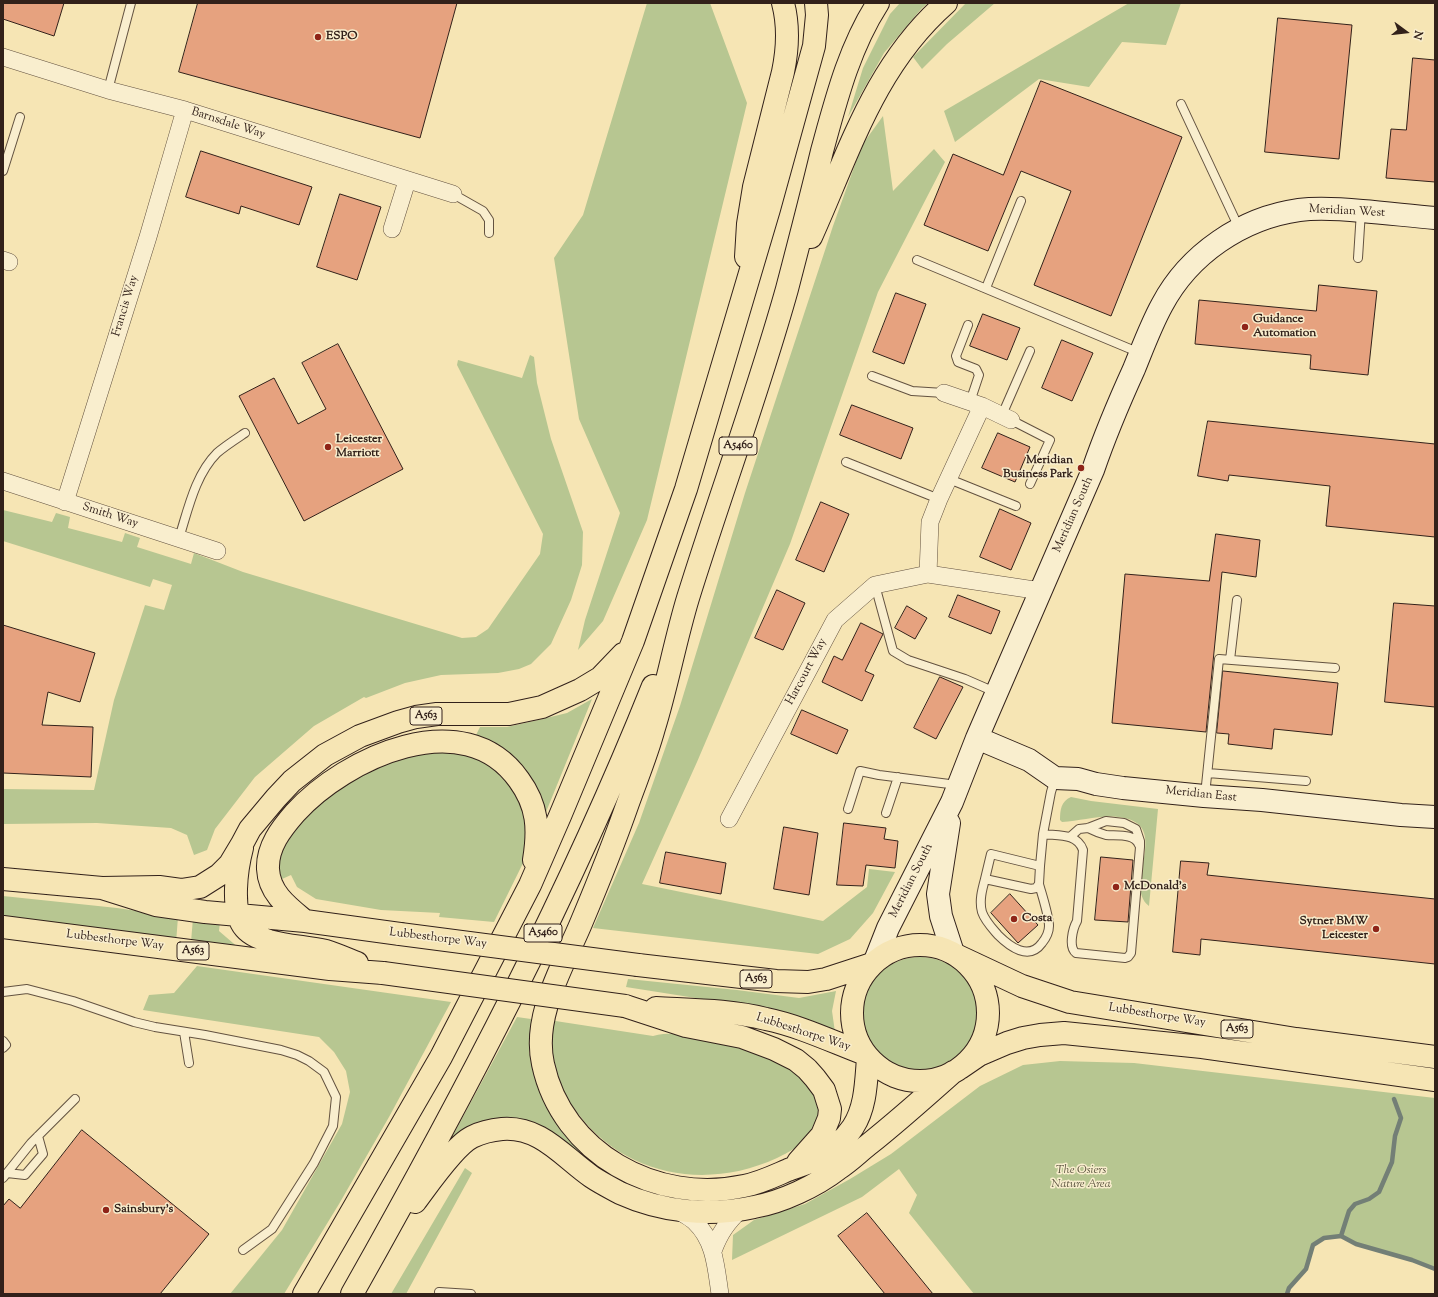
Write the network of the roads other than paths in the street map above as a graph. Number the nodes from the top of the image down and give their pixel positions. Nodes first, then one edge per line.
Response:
1 (131, 3) edge
2 (783, 3) edge
3 (816, 3) edge
4 (878, 3) edge
5 (946, 3) edge
6 (3, 57) edge
7 (108, 90) junction
8 (1181, 104) dead end
9 (185, 110) junction
10 (20, 117) dead end
11 (3, 171) edge
12 (407, 181) junction
13 (453, 194) joint
14 (1021, 201) dead end
15 (1361, 211) junction
16 (1435, 218) edge
17 (392, 228) dead end
18 (1240, 228) junction
19 (490, 233) dead end
20 (1217, 242) joint
21 (1358, 258) dead end
22 (917, 260) dead end
23 (986, 288) junction
24 (786, 289) junction
25 (744, 292) junction
26 (968, 325) dead end
27 (1030, 351) dead end
28 (1140, 353) junction
29 (872, 376) dead end
30 (944, 393) joint
31 (976, 404) junction
32 (1007, 417) junction
33 (245, 434) dead end
34 (846, 462) dead end
35 (949, 479) junction
36 (3, 481) edge
37 (1030, 484) dead end
38 (939, 499) junction
39 (65, 502) junction
40 (1016, 506) dead end
41 (179, 538) junction
42 (217, 551) dead end
43 (928, 574) junction
44 (875, 585) junction
45 (1041, 591) junction
46 (1237, 600) dead end
47 (687, 602) junction
48 (633, 641) junction
49 (1230, 660) junction
50 (1335, 668) dead end
51 (996, 692) junction
52 (977, 738) junction
53 (1208, 773) junction
54 (898, 777) junction
55 (1055, 778) junction
56 (1306, 781) dead end
57 (955, 794) junction
58 (1204, 796) junction
59 (848, 809) dead end
60 (886, 813) dead end
61 (1435, 816) edge
62 (729, 819) dead end
63 (1088, 828) junction
64 (1043, 834) junction
65 (1070, 837) junction
66 (242, 844) junction
67 (1140, 847) junction
68 (1040, 866) junction
69 (3, 879) edge
70 (985, 879) junction
71 (1039, 884) junction
72 (530, 885) junction
73 (102, 888) junction
74 (238, 914) junction
75 (305, 921) junction
76 (3, 927) edge
77 (956, 955) junction
78 (874, 962) junction
79 (383, 973) junction
80 (3, 992) edge
81 (625, 1006) junction
82 (184, 1032) junction
83 (3, 1041) edge
84 (3, 1048) edge
85 (867, 1056) junction
86 (1435, 1057) edge
87 (189, 1063) dead end
88 (957, 1070) junction
89 (1435, 1080) edge
90 (75, 1099) dead end
91 (38, 1136) junction
92 (793, 1168) junction
93 (5, 1176) edge
94 (741, 1209) junction
95 (677, 1210) junction
96 (243, 1250) dead end
97 (713, 1251) junction
98 (375, 1253) junction
99 (438, 1292) dead end
100 (304, 1294) edge
101 (352, 1294) edge
102 (472, 1294) edge
103 (720, 1294) edge

1 - 7 lane
2 - 25 highway
3 - 25 highway, A5460
4 - 24 highway, A5460
5 - 24 highway
6 - 7 street, Barnsdale Way
7 - 9 street, Barnsdale Way
8 - 18 lane
9 - 12 street, Barnsdale Way
9 - 39 street, Francis Way
10 - 11 lane
12 - 13 street, Barnsdale Way
12 - 17 street
13 - 19 lane
14 - 23 lane
15 - 16 street, Meridian West
15 - 18 street, Meridian West
15 - 21 lane
18 - 20 street, Meridian West
20 - 28 street, Meridian South
22 - 23 lane
23 - 28 lane
24 - 47 highway, A5460
25 - 48 highway, A5460
26 - 31 lane
27 - 32 lane
28 - 45 street, Meridian South
29 - 30 lane
30 - 31 street
31 - 32 street
31 - 35 street
32 - 37 lane
33 - 41 lane
34 - 38 lane
35 - 38 street
35 - 40 lane
36 - 39 street, Smith Way
38 - 43 street
39 - 41 street, Smith Way
41 - 42 street, Smith Way
43 - 44 street, Harcourt Way
43 - 45 street, Harcourt Way
44 - 51 lane
44 - 62 street, Harcourt Way
45 - 51 street, Meridian South
46 - 49 lane
47 - 92 highway
47 - 98 highway, A5460
48 - 66 highway, A563
48 - 72 highway, A5460
49 - 50 lane
49 - 53 lane
51 - 52 street, Meridian South
52 - 55 street
52 - 57 street, Meridian South
53 - 56 lane
53 - 58 lane
54 - 57 lane
54 - 59 lane
54 - 60 lane
55 - 58 street, Meridian East
55 - 64 lane
57 - 77 street, Meridian South
57 - 78 street, Meridian South
58 - 61 street, Meridian East
63 - 65 lane
63 - 67 lane
63 - 67 lane
64 - 65 lane
64 - 68 lane
65 - 67 lane
66 - 73 highway, A563
66 - 74 highway, A563
68 - 70 lane
68 - 71 lane
69 - 73 highway, Lubbesthorpe Way / A563
70 - 71 lane
70 - 71 lane
72 - 75 highway
72 - 100 highway, A5460
73 - 74 highway, Lubbesthorpe Way / A563
74 - 75 highway, Lubbesthorpe Way / A563
74 - 79 highway, A563
75 - 78 highway, Lubbesthorpe Way / A563, bridge
76 - 79 highway, Lubbesthorpe Way / A563
77 - 78 highway
77 - 86 highway, Lubbesthorpe Way / A563
77 - 88 highway
78 - 85 highway
79 - 81 highway, Lubbesthorpe Way / A563, bridge
80 - 82 lane
81 - 85 highway, Lubbesthorpe Way / A563
81 - 92 highway
82 - 87 lane
82 - 96 lane
83 - 84 lane
85 - 88 highway
85 - 92 highway
88 - 89 highway, Lubbesthorpe Way / A563
88 - 94 highway
90 - 91 lane
91 - 93 lane
91 - 93 lane
94 - 95 highway
94 - 97 street
95 - 97 street
95 - 98 highway
97 - 103 street
98 - 101 highway, A5460
99 - 102 lane

